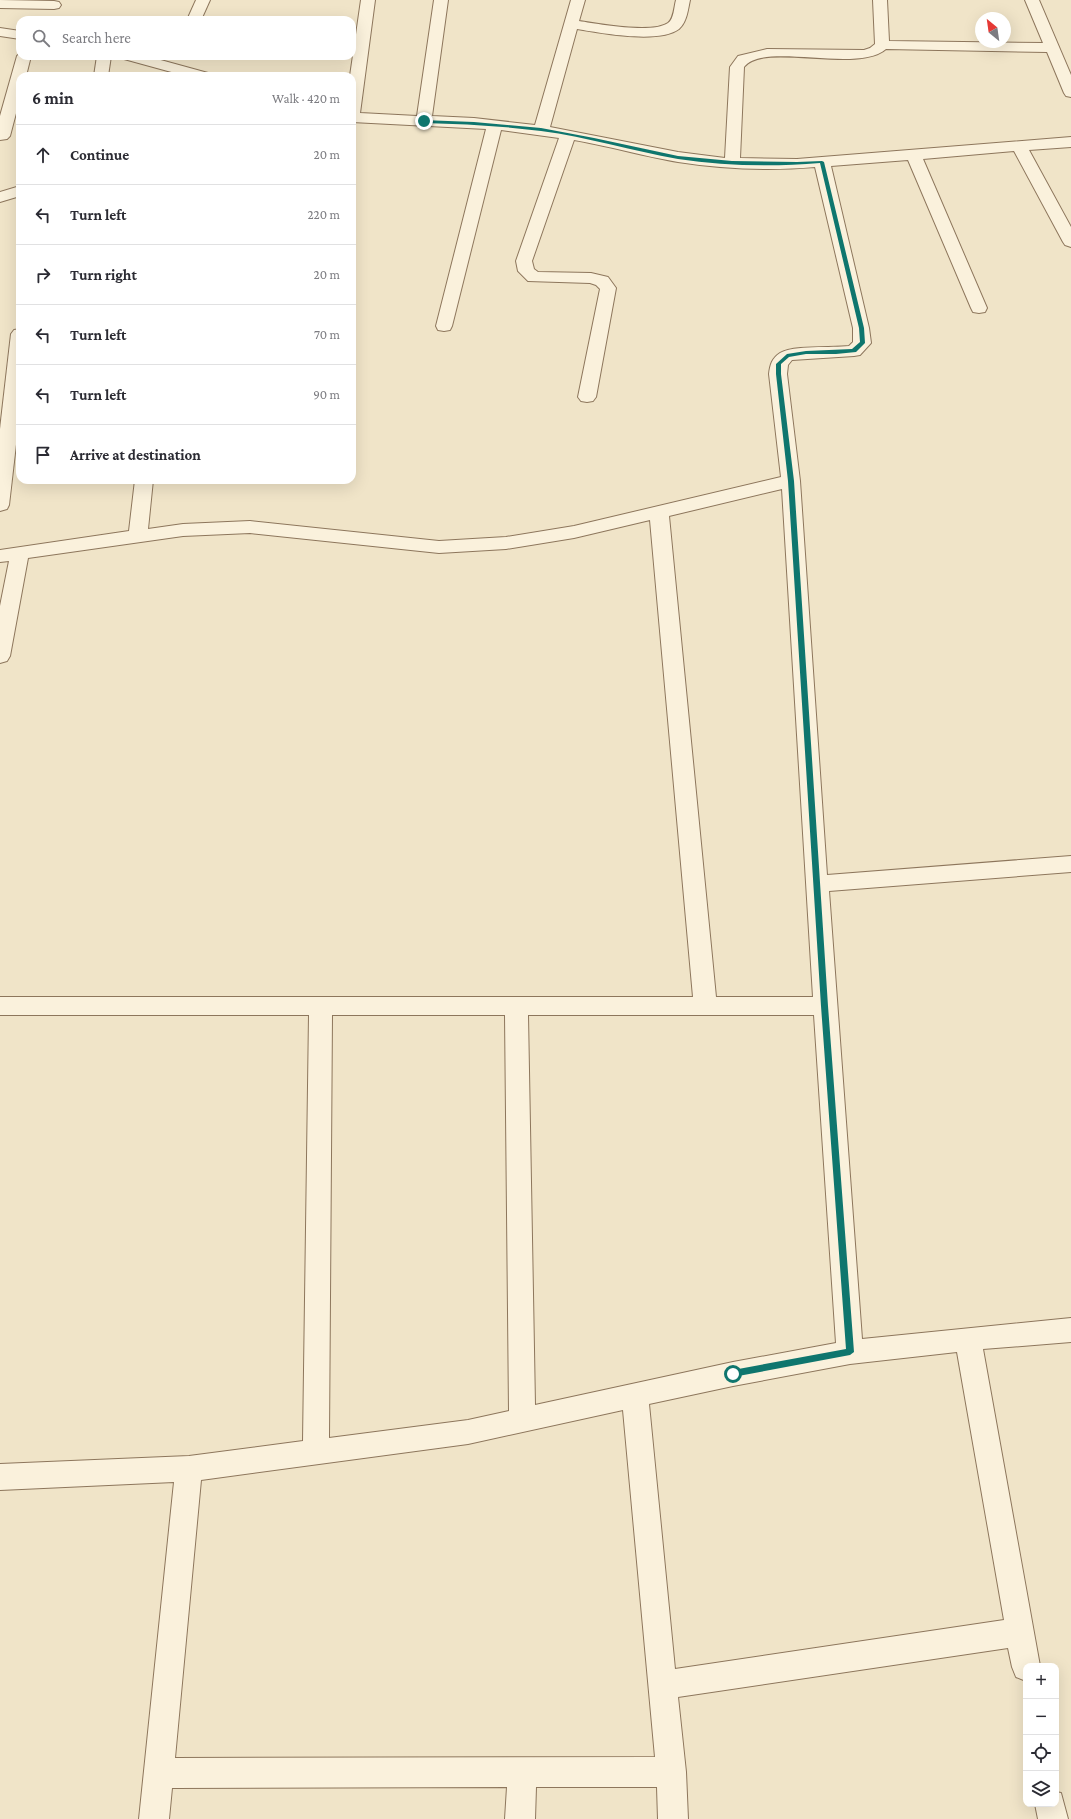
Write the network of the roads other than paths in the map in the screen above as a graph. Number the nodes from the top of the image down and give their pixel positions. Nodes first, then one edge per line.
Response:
1 (203, 0) edge
2 (368, 0) edge
3 (441, 0) edge
4 (578, 0) edge
5 (683, 0) edge
6 (880, 0) edge
7 (1032, 0) edge
8 (55, 3) edge
9 (0, 4) edge
10 (51, 16) edge
11 (196, 16) edge
12 (571, 24) junction
13 (0, 32) edge
14 (16, 34) edge
15 (882, 45) junction
16 (1051, 48) junction
17 (23, 60) edge
18 (103, 60) edge
19 (170, 61) edge
20 (19, 72) edge
21 (102, 72) edge
22 (190, 72) edge
23 (16, 84) edge
24 (356, 88) edge
25 (1071, 93) edge
26 (356, 117) edge
27 (424, 121) junction
28 (495, 125) junction
29 (541, 130) junction
30 (568, 134) junction
31 (16, 135) edge
32 (1, 136) edge
33 (1071, 142) edge
34 (1019, 146) junction
35 (914, 154) junction
36 (822, 162) junction
37 (732, 163) junction
38 (16, 192) edge
39 (0, 197) edge
40 (1071, 242) edge
41 (979, 308) dead end
42 (444, 326) dead end
43 (587, 397) dead end
44 (16, 398) edge
45 (791, 481) junction
46 (144, 484) edge
47 (0, 505) edge
48 (659, 512) junction
49 (138, 536) junction
50 (20, 553) junction
51 (0, 556) edge
52 (0, 656) edge
53 (1071, 864) edge
54 (817, 884) junction
55 (0, 1006) edge
56 (321, 1006) junction
57 (516, 1006) junction
58 (705, 1006) junction
59 (824, 1006) junction
60 (1071, 1330) edge
61 (968, 1339) junction
62 (850, 1352) junction
63 (635, 1395) junction
64 (522, 1420) junction
65 (316, 1453) junction
66 (189, 1469) junction
67 (0, 1477) edge
68 (1020, 1632) junction
69 (1025, 1663) edge
70 (662, 1685) junction
71 (522, 1772) junction
72 (671, 1772) junction
73 (159, 1773) junction
74 (1051, 1807) edge
75 (154, 1819) edge
76 (520, 1819) edge
77 (673, 1819) edge
78 (1053, 1819) edge

1 - 11 street
2 - 24 street
3 - 27 street
4 - 12 street
5 - 12 street
6 - 15 street
7 - 16 street
8 - 9 street
8 - 10 street
12 - 29 street
13 - 14 street
15 - 16 street
15 - 37 street
16 - 25 street
17 - 20 street
18 - 21 street
19 - 22 street
23 - 32 street
26 - 27 street
27 - 28 street
28 - 29 street
28 - 42 street
29 - 30 street
30 - 37 street
30 - 43 street
31 - 32 street
33 - 34 street
34 - 35 street
34 - 40 street
35 - 36 street
35 - 41 street
36 - 37 street
36 - 45 street
38 - 39 street
44 - 47 street
45 - 48 street
45 - 54 street
46 - 49 street
48 - 49 street
48 - 58 street
49 - 50 street
50 - 51 street
50 - 52 street
53 - 54 street
54 - 59 street
55 - 56 street
56 - 57 street
56 - 65 street
57 - 58 street
57 - 64 street
58 - 59 street
59 - 62 street
60 - 61 street
61 - 62 street
61 - 68 street
62 - 63 street
63 - 64 street
63 - 70 street
64 - 65 street
65 - 66 street
66 - 67 street
66 - 73 street
68 - 69 street
68 - 70 street
70 - 72 street
71 - 72 street
71 - 73 street
71 - 76 street
72 - 77 street
73 - 75 street
74 - 78 street

